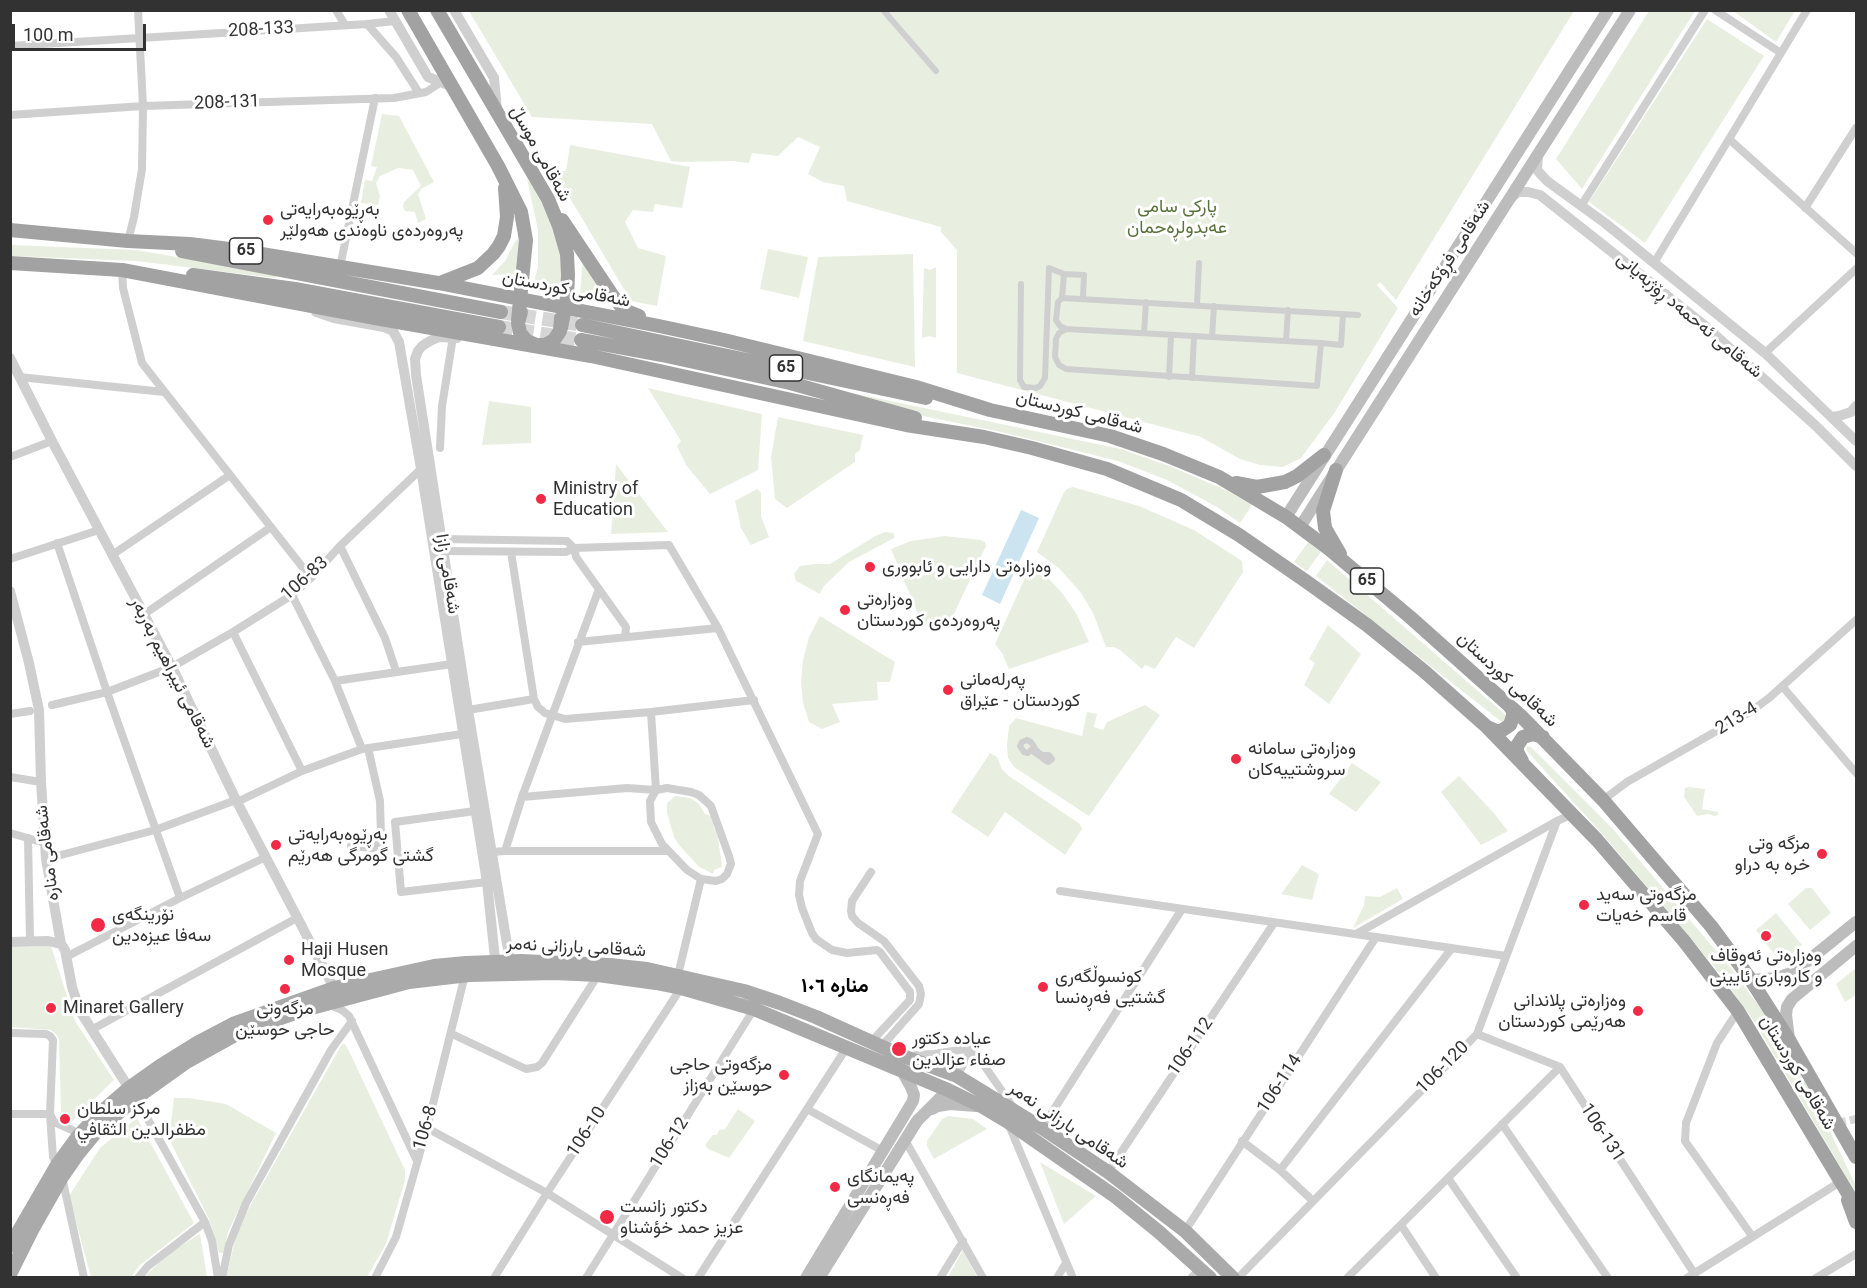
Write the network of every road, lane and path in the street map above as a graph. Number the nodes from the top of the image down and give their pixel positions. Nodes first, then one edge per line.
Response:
1 (138, 10) edge
2 (336, 10) edge
3 (389, 10) edge
4 (408, 10) edge
5 (437, 10) edge
6 (454, 10) edge
7 (883, 10) edge
8 (1608, 10) edge
9 (1629, 10) edge
10 (1705, 10) edge
11 (1715, 10) edge
12 (1807, 10) edge
13 (395, 21) junction
14 (367, 24) junction
15 (345, 25) junction
16 (140, 37) junction
17 (10, 46) edge
18 (1781, 53) junction
19 (936, 71) dead end
20 (446, 85) junction
21 (419, 93) junction
22 (375, 98) junction
23 (143, 106) junction
24 (497, 114) junction
25 (10, 115) edge
26 (1857, 128) edge
27 (1729, 139) junction
28 (1538, 155) junction
29 (498, 166) junction
30 (1545, 179) junction
31 (1535, 193) junction
32 (548, 199) junction
33 (1510, 199) junction
34 (1581, 206) junction
35 (1805, 208) junction
36 (10, 230) edge
37 (128, 241) junction
38 (1857, 253) edge
39 (10, 263) edge
40 (1199, 263) dead end
41 (1654, 263) junction
42 (340, 267) junction
43 (1857, 269) edge
44 (122, 270) junction
45 (1064, 274) junction
46 (438, 283) junction
47 (1021, 284) dead end
48 (1062, 298) junction
49 (1083, 298) junction
50 (521, 300) junction
51 (290, 302) junction
52 (1146, 302) junction
53 (544, 304) junction
54 (1197, 305) junction
55 (1214, 306) junction
56 (565, 308) junction
57 (1288, 310) junction
58 (501, 312) tunnel mouth
59 (1714, 312) junction
60 (1343, 314) junction
61 (1358, 315) dead end
62 (519, 320) junction
63 (1704, 325) junction
64 (582, 326) tunnel mouth
65 (659, 326) junction
66 (499, 327) tunnel mouth
67 (561, 328) junction
68 (1066, 329) junction
69 (1144, 333) junction
70 (1171, 335) junction
71 (1194, 336) junction
72 (453, 337) junction
73 (1212, 337) junction
74 (581, 340) tunnel mouth
75 (1286, 341) junction
76 (1321, 343) junction
77 (536, 345) junction
78 (1765, 353) junction
79 (591, 356) junction
80 (10, 358) edge
81 (19, 377) junction
82 (1169, 377) junction
83 (1192, 378) junction
84 (164, 392) junction
85 (1857, 406) edge
86 (990, 410) junction
87 (1831, 417) junction
88 (1857, 431) edge
89 (984, 437) junction
90 (1857, 440) edge
91 (52, 441) junction
92 (440, 448) dead end
93 (1324, 455) junction
94 (10, 457) edge
95 (1857, 466) edge
96 (422, 469) junction
97 (1336, 470) junction
98 (230, 475) junction
99 (1219, 477) junction
100 (1286, 518) junction
101 (271, 527) junction
102 (1300, 527) junction
103 (99, 530) junction
104 (441, 539) junction
105 (57, 543) junction
106 (340, 546) junction
107 (574, 548) junction
108 (443, 551) junction
109 (511, 552) junction
110 (112, 555) junction
111 (10, 559) edge
112 (1345, 563) junction
113 (311, 578) junction
114 (599, 589) junction
115 (10, 591) edge
116 (292, 595) junction
117 (143, 615) junction
118 (1857, 620) edge
119 (718, 628) junction
120 (233, 632) junction
121 (625, 637) junction
122 (578, 642) junction
123 (452, 664) junction
124 (172, 667) junction
125 (396, 671) junction
126 (335, 681) junction
127 (1782, 686) junction
128 (107, 692) junction
129 (534, 699) junction
130 (753, 700) junction
131 (1507, 703) junction
132 (52, 705) dead end
133 (468, 710) junction
134 (30, 711) dead end
135 (651, 712) junction
136 (10, 714) edge
137 (552, 716) junction
138 (1487, 727) junction
139 (462, 734) junction
140 (1543, 737) junction
141 (365, 749) junction
142 (1031, 750) joint
143 (1522, 761) junction
144 (302, 771) junction
145 (1857, 773) edge
146 (10, 777) edge
147 (41, 782) junction
148 (656, 790) junction
149 (522, 797) junction
150 (1603, 800) junction
151 (236, 801) junction
152 (476, 811) junction
153 (1573, 814) junction
154 (1557, 821) junction
155 (155, 830) junction
156 (10, 833) edge
157 (28, 838) junction
158 (45, 843) junction
159 (351, 846) dead end
160 (505, 851) junction
161 (668, 851) junction
162 (492, 852) junction
163 (266, 857) junction
164 (46, 859) junction
165 (871, 872) dead end
166 (701, 879) junction
167 (487, 882) junction
168 (1060, 891) dead end
169 (180, 898) junction
170 (1182, 909) junction
171 (297, 918) junction
172 (1857, 922) edge
173 (1274, 923) junction
174 (1356, 934) junction
175 (1376, 938) junction
176 (30, 941) junction
177 (10, 942) edge
178 (61, 944) junction
179 (1857, 946) edge
180 (1452, 948) junction
181 (1506, 956) junction
182 (66, 957) junction
183 (511, 967) junction
184 (496, 968) junction
185 (465, 975) junction
186 (598, 975) junction
187 (1751, 980) junction
188 (680, 982) junction
189 (334, 988) junction
190 (353, 996) junction
191 (326, 1003) junction
192 (754, 1009) junction
193 (1738, 1011) junction
194 (350, 1018) junction
195 (92, 1030) junction
196 (10, 1033) edge
197 (452, 1034) junction
198 (1477, 1034) junction
199 (1789, 1040) junction
200 (877, 1044) junction
201 (847, 1047) junction
202 (972, 1048) junction
203 (900, 1055) junction
204 (1560, 1067) junction
205 (901, 1069) junction
206 (957, 1076) junction
207 (948, 1090) junction
208 (132, 1093) junction
209 (983, 1107) junction
210 (807, 1109) junction
211 (10, 1114) edge
212 (50, 1114) junction
213 (1012, 1117) junction
214 (917, 1121) junction
215 (1502, 1124) junction
216 (427, 1128) junction
217 (1042, 1128) junction
218 (79, 1135) junction
219 (905, 1140) junction
220 (1242, 1142) junction
221 (888, 1153) junction
222 (1857, 1157) edge
223 (417, 1161) junction
224 (1280, 1170) junction
225 (60, 1171) junction
226 (1108, 1172) junction
227 (1448, 1178) junction
228 (1840, 1182) junction
229 (547, 1193) junction
230 (1312, 1201) junction
231 (1857, 1207) edge
232 (205, 1222) junction
233 (1857, 1222) edge
234 (1401, 1225) junction
235 (15, 1230) edge
236 (1185, 1231) junction
237 (614, 1234) junction
238 (1752, 1236) junction
239 (963, 1241) junction
240 (11, 1246) edge
241 (1857, 1254) edge
242 (819, 1271) edge
243 (1061, 1272) edge
244 (10, 1274) edge
245 (1201, 1274) edge
246 (1690, 1275) edge
247 (1350, 1276) edge
248 (84, 1278) edge
249 (138, 1278) edge
250 (220, 1278) edge
251 (375, 1278) edge
252 (494, 1278) edge
253 (586, 1278) edge
254 (682, 1278) edge
255 (698, 1278) edge
256 (806, 1278) edge
257 (940, 1278) edge
258 (983, 1278) edge
259 (1073, 1278) edge
260 (1236, 1278) edge
261 (1436, 1278) edge
262 (1517, 1278) edge
263 (1608, 1278) edge
264 (1816, 1278) edge

1 - 16 street
2 - 15 street
3 - 13 street
4 - 20 highway
5 - 24 highway, شەقامی موسڵ
6 - 24 street
7 - 19 street
8 - 93 main road, شەقامی فڕۆکەخانە
9 - 28 main road, شەقامی فڕۆکەخانە
10 - 34 street
11 - 18 street
12 - 18 street
13 - 14 street, 208-133
13 - 20 street
14 - 15 street, 208-133
14 - 21 street
15 - 16 street, 208-133
16 - 17 street, 208-133
16 - 23 street
18 - 27 street
20 - 21 street, 208-131
20 - 29 highway
21 - 22 street, 208-131
22 - 23 street, 208-131
22 - 42 street
23 - 25 street, 208-131
23 - 37 street
24 - 32 highway, شەقامی موسڵ
26 - 35 street
27 - 35 street
27 - 41 street
28 - 30 street
28 - 33 main road, شەقامی فڕۆکەخانە
29 - 46 highway
29 - 50 highway
30 - 31 street
30 - 34 street, شەقامی ئەحمەد ڕۆژبەیانی
31 - 33 street
31 - 63 street, شەقامی ئەحمەد ڕۆژبەیانی
32 - 56 highway, شەقامی موسڵ
32 - 65 highway
33 - 97 main road, شەقامی فڕۆکەخانە
34 - 41 street, شەقامی ئەحمەد ڕۆژبەیانی
35 - 38 street
36 - 37 highway, شەقامی کوردستان / 65
37 - 42 highway, شەقامی کوردستان / 65
37 - 58 highway, شەقامی کوردستان / 65
39 - 44 highway, شەقامی کوردستان / 65
40 - 54 street
41 - 59 street, شەقامی ئەحمەد ڕۆژبەیانی
42 - 46 highway, شەقامی کوردستان / 65
43 - 78 street
44 - 51 highway, شەقامی کوردستان / 65
44 - 66 highway, شەقامی کوردستان / 65
44 - 84 street
45 - 47 street
45 - 48 street
45 - 49 street
46 - 50 highway, شەقامی کوردستان / 65
48 - 49 street
48 - 68 street
49 - 52 street
50 - 53 highway, شەقامی کوردستان / 65
50 - 62 highway
51 - 77 highway, شەقامی کوردستان / 65
51 - 96 street, شەقامی زازا
52 - 54 street
52 - 69 street
53 - 56 highway, شەقامی کوردستان / 65
53 - 62 highway
53 - 67 highway
54 - 55 street
55 - 57 street
55 - 73 street
56 - 65 highway, شەقامی کوردستان / 65
56 - 67 highway, شەقامی موسڵ
57 - 60 street
57 - 75 street
59 - 63 street
59 - 78 street, شەقامی ئەحمەد ڕۆژبەیانی
60 - 61 street
60 - 76 street
62 - 77 highway
63 - 95 street, شەقامی ئەحمەد ڕۆژبەیانی
64 - 86 highway, شەقامی کوردستان / 65
65 - 86 highway, شەقامی کوردستان / 65
67 - 77 highway
68 - 69 street
68 - 82 street
69 - 70 street
70 - 71 street
70 - 82 street
71 - 73 street
71 - 83 street
72 - 79 street, شەقامی زازا
72 - 92 street
72 - 104 street, شەقامی زازا
73 - 75 street
74 - 89 highway, شەقامی کوردستان / 65
75 - 76 street
76 - 83 street
77 - 79 highway, شەقامی کوردستان / 65
78 - 87 street, شەقامی ئەحمەد ڕۆژبەیانی
79 - 89 highway, شەقامی کوردستان / 65
80 - 81 street, شەقامی ئیبراهیم بەربەر
81 - 84 street
81 - 91 street, شەقامی ئیبراهیم بەربەر
82 - 83 street
84 - 98 street
85 - 87 street
86 - 99 highway, شەقامی کوردستان / 65
87 - 90 street, شەقامی ئەحمەد ڕۆژبەیانی
88 - 90 street
89 - 138 highway, شەقامی کوردستان / 65
91 - 94 street
91 - 103 street, شەقامی ئیبراهیم بەربەر
93 - 99 highway
93 - 100 main road, شەقامی فڕۆکەخانە
96 - 106 street, 106-83
96 - 123 street, شەقامی زازا
97 - 102 main road, شەقامی فڕۆکەخانە
97 - 112 highway
98 - 101 street
98 - 110 street
99 - 100 highway, شەقامی کوردستان / 65
100 - 102 highway, شەقامی کوردستان / 65
101 - 113 street
101 - 117 street
102 - 112 highway, شەقامی کوردستان / 65
103 - 105 street
103 - 110 street, شەقامی ئیبراهیم بەربەر
104 - 107 street
104 - 108 street, شەقامی زازا
105 - 111 street
105 - 128 street
106 - 113 street, 106-83
106 - 125 street
107 - 109 street
107 - 114 street
107 - 119 street
108 - 109 street
108 - 133 street, شەقامی زازا
109 - 129 street
110 - 117 street, شەقامی ئیبراهیم بەربەر
112 - 131 highway, شەقامی کوردستان / 65
113 - 116 street, 106-83
114 - 121 street
114 - 122 street
115 - 147 street, شەقامی منارە
116 - 120 street, 106-83
116 - 126 street
117 - 124 street, شەقامی ئیبراهیم بەربەر
118 - 127 street, 213-4
119 - 121 street
119 - 130 street
120 - 124 street, 106-83
120 - 144 street
121 - 122 street
122 - 137 street
123 - 125 street
123 - 139 street, شەقامی زازا
124 - 128 street, 106-83
124 - 151 street, شەقامی ئیبراهیم بەربەر
125 - 126 street
126 - 141 street
127 - 145 street
127 - 150 street, 213-4
128 - 132 street, 106-83
128 - 155 street
129 - 133 street
129 - 137 street
130 - 135 street
130 - 200 street
131 - 138 highway
131 - 140 highway, شەقامی کوردستان / 65
133 - 162 street, شەقامی زازا
134 - 136 street
135 - 137 street
135 - 148 street
137 - 149 street
138 - 143 highway, شەقامی کوردستان / 65
139 - 141 street
139 - 152 street, شەقامی زازا
140 - 143 highway
140 - 150 highway, شەقامی کوردستان / 65
141 - 144 street
141 - 159 street
142 - 142 street
143 - 153 highway, شەقامی کوردستان / 65
144 - 151 street
146 - 147 street
147 - 158 street, شەقامی منارە
148 - 149 street
148 - 161 street
148 - 166 street
149 - 160 street
150 - 187 highway, شەقامی کوردستان / 65
151 - 155 street
151 - 163 street, شەقامی ئیبراهیم بەربەر
152 - 167 street, شەقامی زازا
152 - 167 street
153 - 154 street
153 - 193 highway, شەقامی کوردستان / 65
154 - 174 street
154 - 181 street, 106-120
155 - 164 street
155 - 169 street
156 - 157 street
157 - 158 street
157 - 176 street
158 - 164 street, شەقامی منارە
160 - 161 street
160 - 162 street
161 - 166 street
162 - 183 street, شەقامی زازا
163 - 169 street
163 - 171 street, شەقامی ئیبراهیم بەربەر
164 - 178 street, شەقامی منارە
165 - 200 street
166 - 188 street, 106-10
167 - 184 street, شەقامی زازا
168 - 170 street
169 - 182 street
170 - 173 street
170 - 217 street
171 - 189 street, شەقامی ئیبراهیم بەربەر
171 - 195 street
172 - 187 main road
173 - 174 street
173 - 226 street, 106-112
174 - 175 street
175 - 180 street
175 - 220 street, 106-114
176 - 177 street
176 - 178 street
178 - 182 street, شەقامی منارە
179 - 199 main road
180 - 181 street
180 - 224 street
181 - 198 street, 106-120
182 - 195 street, شەقامی منارە
183 - 184 main road, شەقامی بارزانی نەمر
183 - 186 main road, شەقامی بارزانی نەمر
183 - 188 main road, شەقامی بارزانی نەمر
184 - 185 main road, شەقامی بارزانی نەمر
184 - 189 main road, شەقامی بارزانی نەمر
185 - 190 main road, شەقامی بارزانی نەمر
185 - 197 street, 106-8
186 - 188 main road, شەقامی بارزانی نەمر
186 - 197 street
187 - 199 highway, شەقامی کوردستان / 65
188 - 192 main road, شەقامی بارزانی نەمر
188 - 200 main road, شەقامی بارزانی نەمر
188 - 229 street, 106-10
189 - 208 main road, شەقامی بارزانی نەمر
190 - 191 main road, شەقامی بارزانی نەمر
190 - 194 street
191 - 194 street
191 - 208 main road, شەقامی بارزانی نەمر
192 - 201 main road, شەقامی بارزانی نەمر
192 - 237 street, 106-12
193 - 228 highway, شەقامی کوردستان / 65
193 - 238 street
194 - 223 street
194 - 250 street
195 - 208 street, شەقامی منارە
196 - 212 street
197 - 216 street, 106-8
198 - 204 street
198 - 230 street, 106-120
199 - 222 highway, شەقامی کوردستان / 65
200 - 203 main road, شەقامی بارزانی نەمر
201 - 205 main road, شەقامی بارزانی نەمر
201 - 210 street
202 - 203 street
202 - 206 street
202 - 213 street
203 - 206 main road, شەقامی بارزانی نەمر
204 - 215 street
204 - 246 street, 106-131
205 - 207 main road, شەقامی بارزانی نەمر
205 - 221 main road
206 - 207 main road
206 - 213 main road, شەقامی بارزانی نەمر
207 - 209 main road, شەقامی بارزانی نەمر
207 - 214 main road
208 - 218 main road, شەقامی بارزانی نەمر
208 - 225 main road, شەقامی بارزانی نەمر
208 - 232 street
209 - 213 main road, شەقامی بارزانی نەمر
209 - 214 main road
210 - 221 street
210 - 255 street
211 - 212 street
212 - 218 street
212 - 225 street
213 - 217 main road, شەقامی بارزانی نەمر
213 - 243 street
213 - 245 main road, شەقامی بارزانی نەمر
214 - 219 main road
215 - 227 street
215 - 263 street
216 - 223 street, 106-8
216 - 229 street
217 - 226 main road, شەقامی بارزانی نەمر
218 - 225 main road, شەقامی بارزانی نەمر
219 - 221 main road
219 - 239 street
220 - 224 street
220 - 236 street, 106-114
221 - 242 main road
223 - 251 street, 106-8
224 - 230 street
225 - 235 main road, شەقامی بارزانی نەمر
225 - 244 main road, شەقامی بارزانی نەمر
225 - 248 street
226 - 236 main road, شەقامی بارزانی نەمر
227 - 234 street
227 - 262 street
228 - 231 highway, شەقامی کوردستان / 65
228 - 233 highway, شەقامی کوردستان / 65
228 - 238 street
229 - 237 street
229 - 252 street, 106-10
230 - 260 street, 106-120
232 - 249 street
232 - 250 street
234 - 247 street
234 - 261 street
235 - 240 main road, شەقامی بارزانی نەمر
236 - 260 main road, شەقامی بارزانی نەمر
237 - 253 street, 106-12
237 - 254 street
238 - 246 street
239 - 257 street
239 - 258 street
241 - 264 street
242 - 256 main road
243 - 259 street

